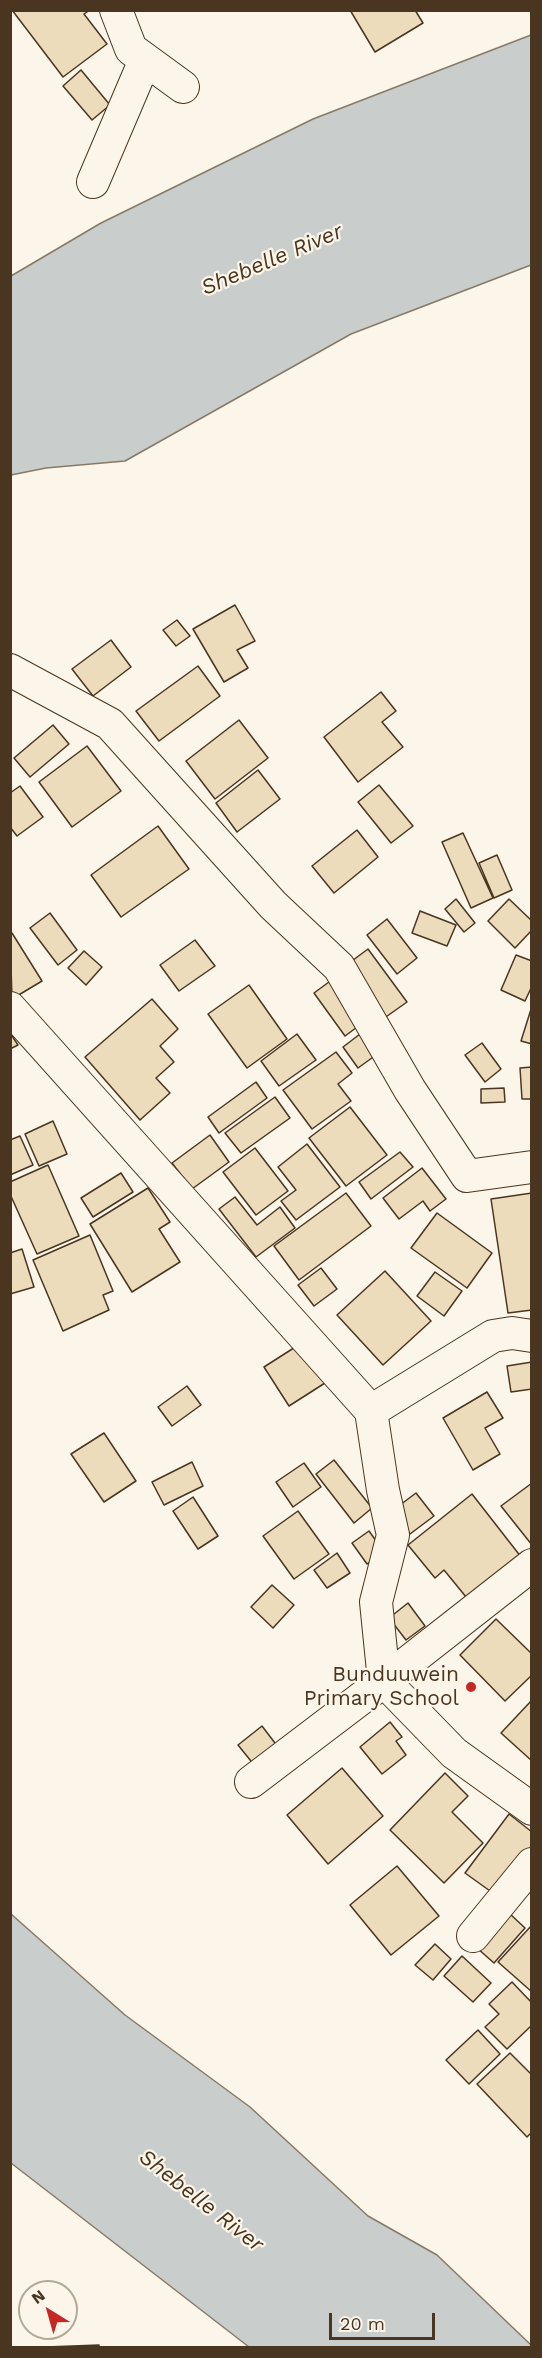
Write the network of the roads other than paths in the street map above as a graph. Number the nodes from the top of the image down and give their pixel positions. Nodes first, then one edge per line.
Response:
1 (116, 10) edge
2 (145, 60) junction
3 (183, 87) dead end
4 (93, 182) dead end
5 (10, 670) edge
6 (10, 1008) edge
7 (531, 1167) edge
8 (531, 1336) edge
9 (371, 1411) junction
10 (531, 1564) edge
11 (384, 1681) junction
12 (251, 1782) dead end
13 (531, 1809) edge
14 (531, 1864) edge
15 (473, 1936) dead end

1 - 2 street
2 - 3 street
2 - 4 street
5 - 7 street
6 - 9 street
8 - 9 street
9 - 11 street
10 - 11 street
11 - 12 street
11 - 13 street
14 - 15 street

